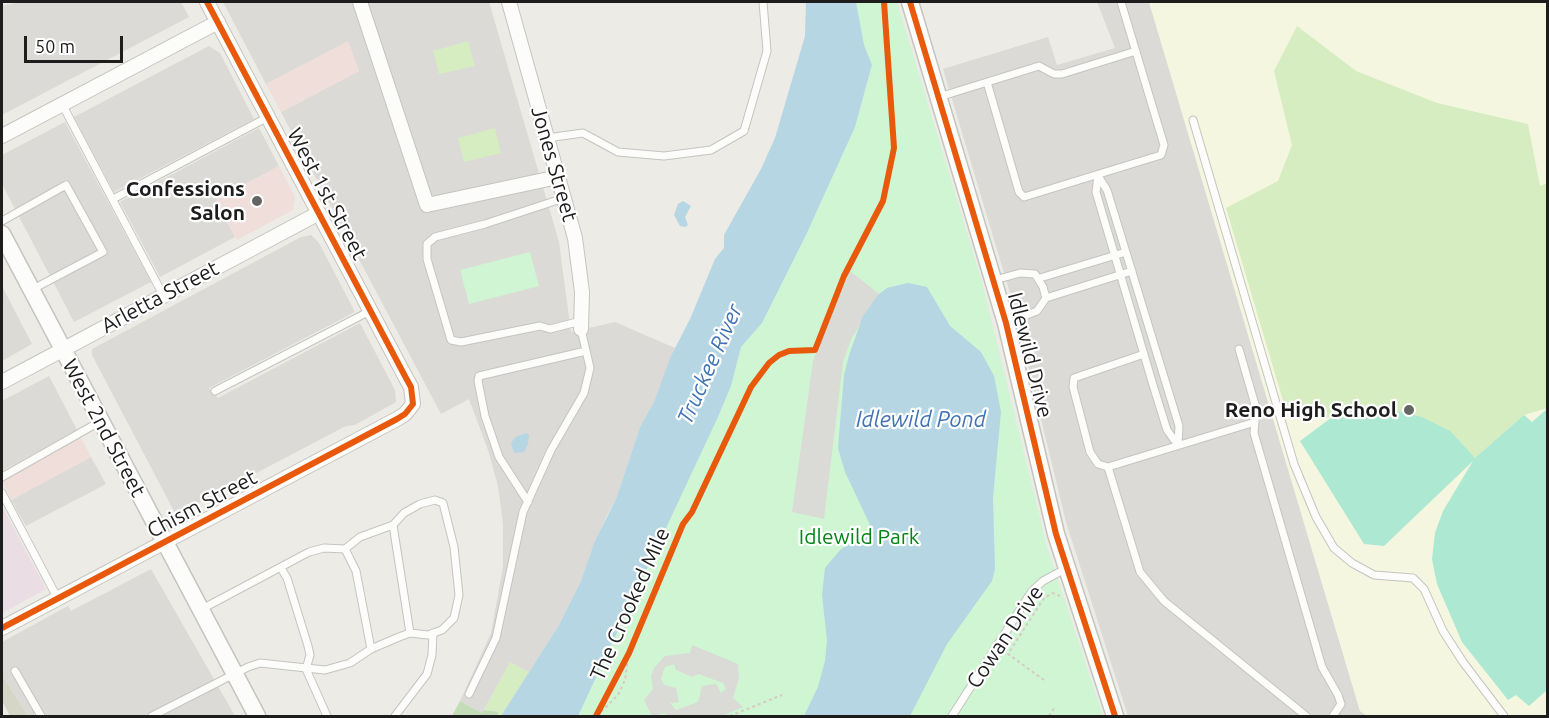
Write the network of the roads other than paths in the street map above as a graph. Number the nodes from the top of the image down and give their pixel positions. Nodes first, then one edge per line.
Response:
1 (207, 2) edge
2 (360, 2) edge
3 (509, 2) edge
4 (763, 2) edge
5 (910, 2) edge
6 (1121, 2) edge
7 (218, 22) junction
8 (1136, 51) junction
9 (987, 82) junction
10 (939, 97) junction
11 (62, 104) junction
12 (268, 117) junction
13 (1193, 120) dead end
14 (2, 136) edge
15 (547, 138) junction
16 (1098, 176) junction
17 (558, 177) junction
18 (564, 198) junction
19 (113, 199) junction
20 (319, 213) junction
21 (2, 221) edge
22 (2, 234) edge
23 (1126, 252) junction
24 (1115, 256) junction
25 (1132, 271) junction
26 (1120, 274) junction
27 (1040, 278) junction
28 (994, 280) junction
29 (31, 290) junction
30 (164, 295) junction
31 (1046, 298) junction
32 (370, 311) junction
33 (1006, 323) junction
34 (581, 325) junction
35 (62, 349) junction
36 (1239, 349) dead end
37 (586, 351) junction
38 (1144, 354) junction
39 (2, 381) edge
40 (215, 391) dead end
41 (413, 404) joint
42 (101, 421) junction
43 (1255, 422) junction
44 (1179, 445) junction
45 (1108, 466) junction
46 (2, 477) edge
47 (2, 494) edge
48 (528, 502) junction
49 (393, 525) junction
50 (164, 542) junction
51 (345, 549) junction
52 (281, 568) junction
53 (1067, 568) junction
54 (58, 599) junction
55 (200, 610) junction
56 (2, 628) edge
57 (410, 633) junction
58 (432, 633) junction
59 (371, 649) junction
60 (306, 669) junction
61 (15, 671) dead end
62 (233, 674) junction
63 (469, 694) dead end
64 (41, 717) edge
65 (152, 717) edge
66 (257, 717) edge
67 (327, 717) edge
68 (395, 717) edge
69 (952, 717) edge
70 (1115, 717) edge
71 (1306, 717) edge
72 (1333, 717) edge
73 (1504, 717) edge

1 - 7 street, West 1st Street
2 - 17 street
3 - 15 street, Jones Street
4 - 15 lane
5 - 10 street, Idlewild Drive
6 - 8 lane
7 - 11 street
7 - 12 street, West 1st Street
8 - 9 lane
8 - 16 lane
9 - 10 lane
9 - 16 lane
10 - 28 street, Idlewild Drive
11 - 14 street
11 - 19 lane
12 - 19 lane
12 - 20 street, West 1st Street
13 - 73 lane
15 - 17 street, Jones Street
16 - 23 lane
16 - 24 lane
17 - 18 street, Jones Street
18 - 34 street, Jones Street
18 - 34 lane
19 - 30 lane
20 - 30 street, Arletta Street
20 - 32 street, West 1st Street
21 - 29 lane
22 - 29 street, West 2nd Street
23 - 24 lane
23 - 25 lane
24 - 26 lane
24 - 27 lane
25 - 26 lane
25 - 44 lane
26 - 31 lane
26 - 38 lane
27 - 28 lane
27 - 31 lane
28 - 33 street, Idlewild Drive
29 - 35 street, West 2nd Street
30 - 35 street, Arletta Street
31 - 33 lane
32 - 40 lane
32 - 41 street, West 1st Street
33 - 53 street, Idlewild Drive
34 - 37 lane
35 - 39 street, Arletta Street
35 - 42 street, West 2nd Street
36 - 43 lane
37 - 48 lane
37 - 48 lane
38 - 44 lane
38 - 45 lane
41 - 50 street, Chism Street
42 - 46 lane
42 - 50 street, West 2nd Street
43 - 44 lane
43 - 72 lane
44 - 45 lane
45 - 71 lane
47 - 54 lane
48 - 63 lane
49 - 51 lane
49 - 57 lane
49 - 58 lane
50 - 54 street, Chism Street
50 - 55 street, West 2nd Street
51 - 52 lane
51 - 59 lane
52 - 55 lane
52 - 60 lane
53 - 69 lane, Cowan Drive
53 - 70 street, Idlewild Drive
54 - 56 street, Chism Street
55 - 62 street, West 2nd Street
57 - 58 lane
57 - 59 lane
58 - 68 lane
59 - 60 lane
60 - 62 lane
60 - 67 lane
61 - 64 lane
62 - 65 lane
62 - 66 street, West 2nd Street

